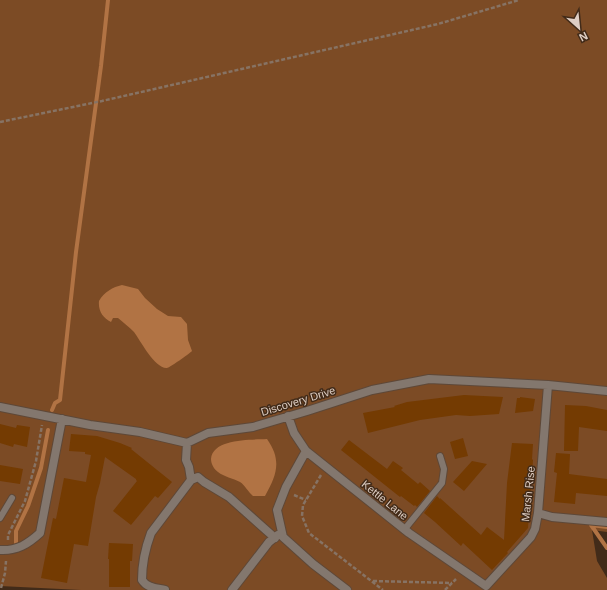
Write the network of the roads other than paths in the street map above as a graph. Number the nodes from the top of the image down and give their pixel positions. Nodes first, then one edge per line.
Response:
1 (548, 384) junction
2 (607, 391) edge
3 (0, 407) edge
4 (288, 416) junction
5 (62, 420) junction
6 (187, 443) junction
7 (306, 451) junction
8 (440, 456) dead end
9 (191, 480) junction
10 (12, 498) dead end
11 (538, 513) junction
12 (0, 518) edge
13 (607, 522) edge
14 (404, 530) junction
15 (282, 532) junction
16 (275, 538) junction
17 (0, 550) edge
18 (484, 588) edge
19 (165, 590) edge
20 (232, 590) edge
21 (347, 590) edge

1 - 2 street, Discovery Drive
1 - 4 street, Discovery Drive
1 - 11 street, Marsh Rise
3 - 5 street
4 - 6 street, Discovery Drive
4 - 7 street, Kettle Lane
5 - 6 street
5 - 17 street
6 - 9 street
7 - 14 street, Kettle Lane
7 - 15 street
8 - 14 lane
9 - 16 street
9 - 19 street
10 - 12 lane
11 - 13 street
11 - 18 street, Marsh Rise
14 - 18 street, Kettle Lane
15 - 16 street
15 - 21 street
16 - 20 street

